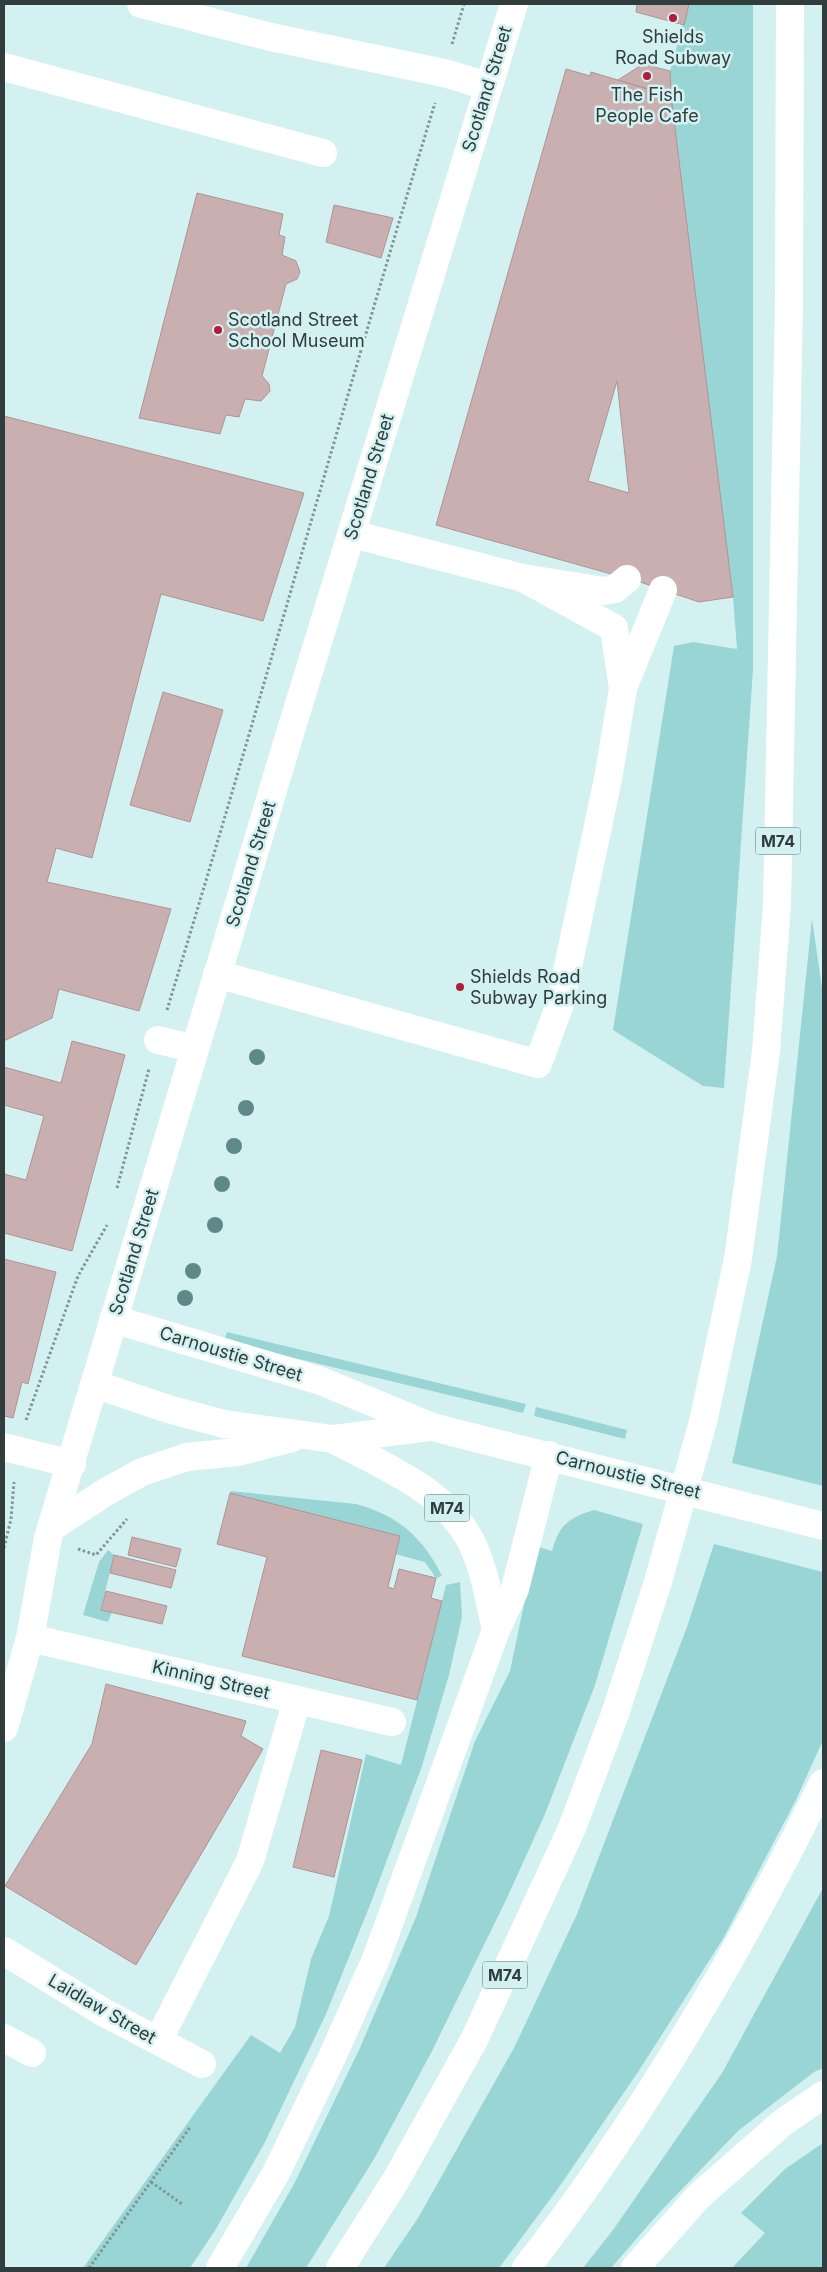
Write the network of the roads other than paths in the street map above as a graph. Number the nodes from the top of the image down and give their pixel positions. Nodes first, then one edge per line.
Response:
1 (141, 4) edge
2 (514, 4) edge
3 (790, 4) edge
4 (4, 67) edge
5 (488, 86) junction
6 (323, 153) dead end
7 (352, 534) junction
8 (523, 578) junction
9 (627, 579) dead end
10 (663, 590) dead end
11 (623, 688) junction
12 (217, 974) junction
13 (158, 1040) road end
14 (195, 1048) junction
15 (113, 1319) junction
16 (94, 1384) junction
17 (432, 1426) junction
18 (302, 1435) junction
19 (333, 1440) junction
20 (10, 1449) edge
21 (549, 1455) junction
22 (72, 1464) junction
23 (823, 1526) edge
24 (51, 1528) junction
25 (496, 1630) junction
26 (30, 1638) junction
27 (297, 1700) junction
28 (392, 1722) dead end
29 (4, 1728) edge
30 (823, 1782) edge
31 (5, 1955) edge
32 (4, 2038) edge
33 (158, 2041) junction
34 (32, 2053) dead end
35 (202, 2064) dead end
36 (823, 2096) edge
37 (220, 2268) edge
38 (340, 2268) edge
39 (526, 2268) edge
40 (635, 2268) edge

1 - 5 main road
2 - 5 main road, Scotland Street
3 - 38 main road, M74
4 - 6 main road
5 - 7 main road, Scotland Street
7 - 8 main road
7 - 12 main road, Scotland Street
8 - 9 main road
8 - 11 main road
10 - 11 main road
11 - 12 main road
12 - 14 main road, Scotland Street
13 - 14 main road
14 - 15 main road, Scotland Street
15 - 16 main road, Scotland Street
15 - 17 main road, Carnoustie Street
16 - 18 main road, Carnoustie Street
16 - 22 main road, Scotland Street
17 - 19 main road, Carnoustie Street
17 - 21 main road, Carnoustie Street
18 - 19 main road, Carnoustie Street
18 - 24 main road, Carnoustie Street
19 - 25 main road, M74
20 - 22 main road
21 - 23 main road, Carnoustie Street
21 - 25 main road
22 - 24 main road, Scotland Street
24 - 26 main road, Scotland Street
25 - 37 main road
26 - 27 main road, Kinning Street
26 - 29 main road, Scotland Street
27 - 28 main road, Kinning Street
27 - 33 main road
30 - 39 main road
31 - 33 main road, Laidlaw Street
32 - 34 main road
33 - 35 main road, Laidlaw Street
36 - 40 main road

